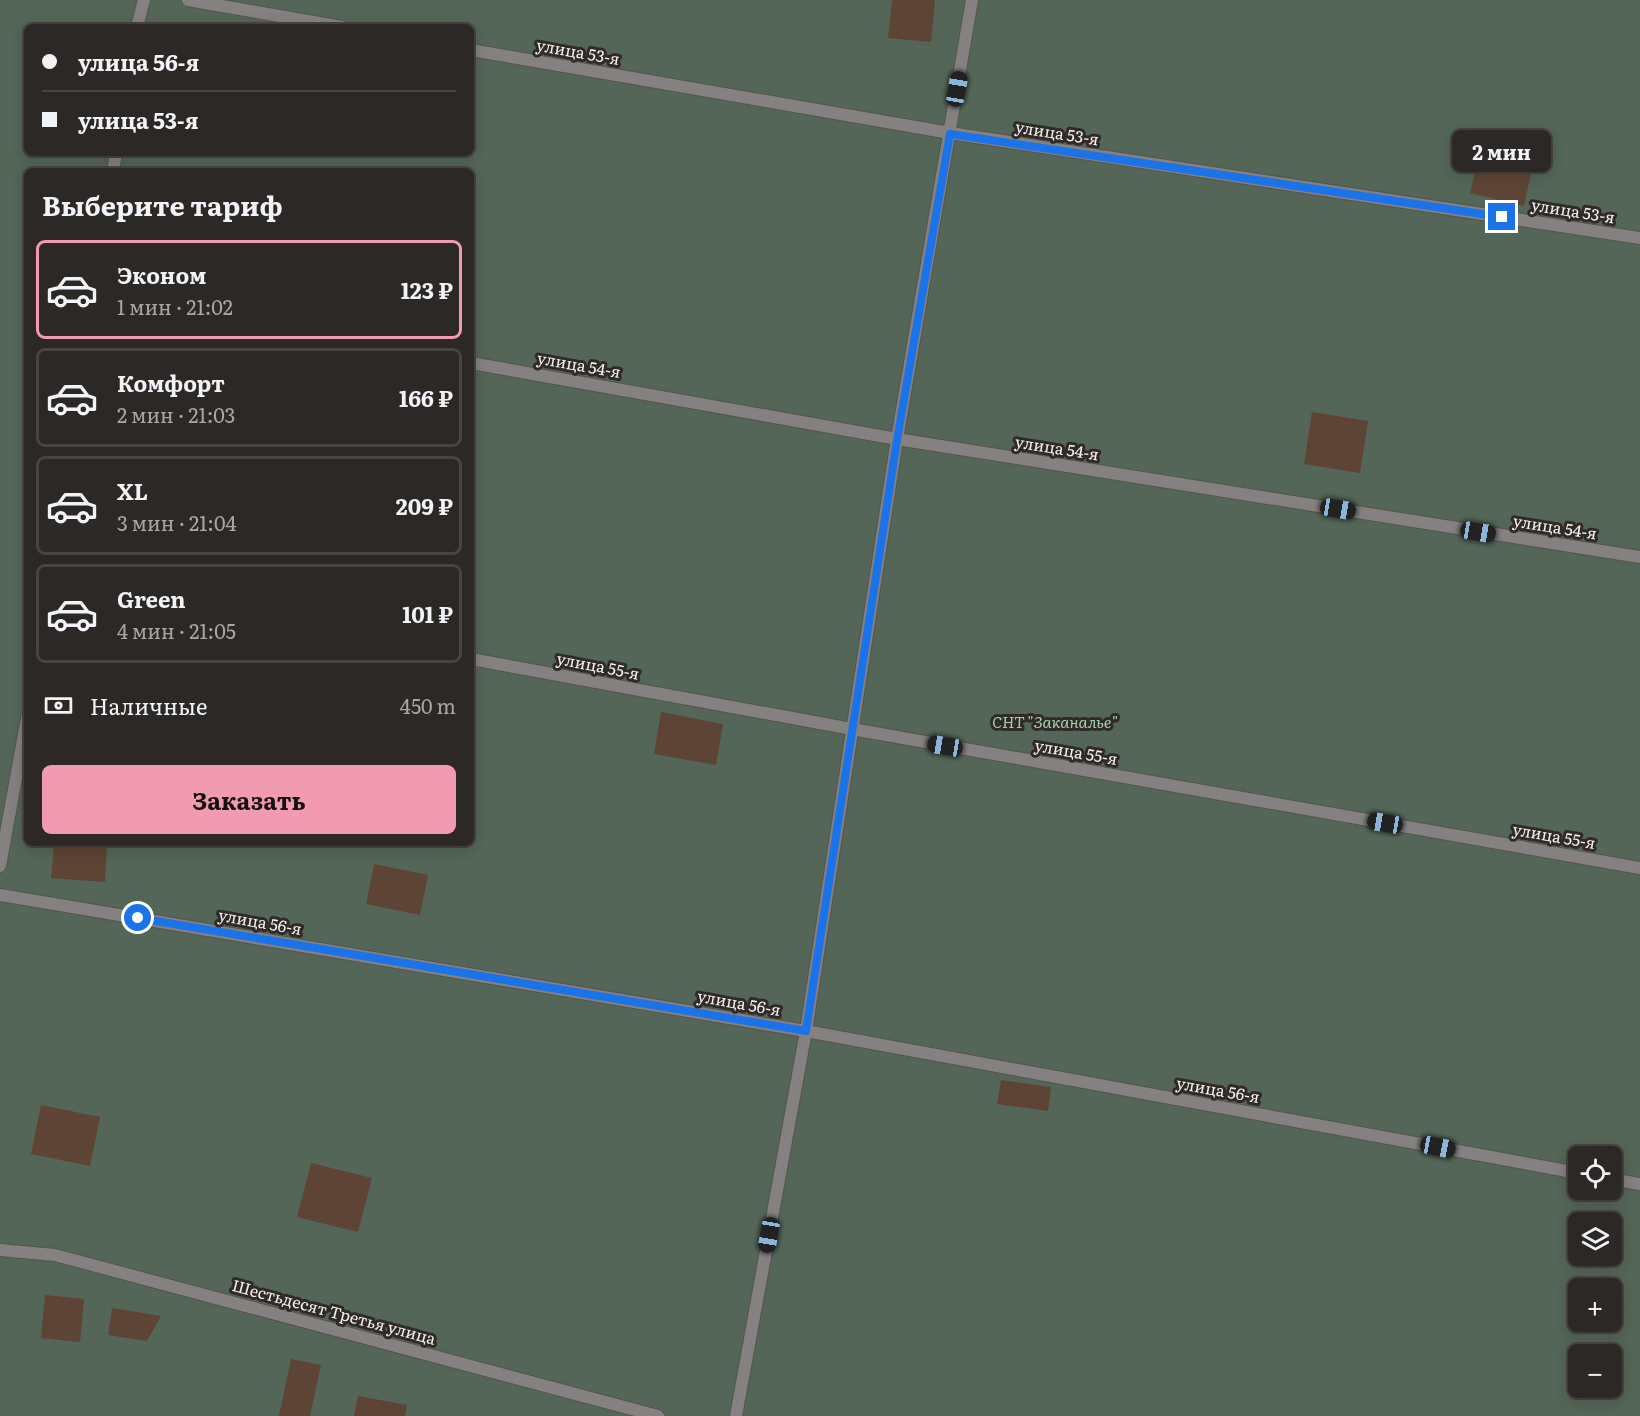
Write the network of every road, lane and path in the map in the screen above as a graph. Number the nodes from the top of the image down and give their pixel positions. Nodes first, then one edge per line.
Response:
1 (144, 0) edge
2 (188, 0) edge
3 (972, 0) edge
4 (138, 24) edge
5 (325, 24) edge
6 (474, 51) edge
7 (950, 134) junction
8 (1640, 238) edge
9 (474, 364) edge
10 (897, 440) junction
11 (1640, 557) edge
12 (474, 660) edge
13 (852, 729) junction
14 (24, 734) edge
15 (0, 866) edge
16 (1640, 868) edge
17 (0, 895) edge
18 (806, 1031) junction
19 (1568, 1171) edge
20 (1622, 1181) edge
21 (1640, 1184) edge
22 (0, 1250) edge
23 (658, 1416) edge
24 (736, 1416) edge

1 - 4 street
2 - 5 street
3 - 7 street
6 - 7 street, улица 53-я
7 - 8 street, улица 53-я
7 - 10 street
9 - 10 street, улица 54-я
10 - 11 street, улица 54-я
10 - 13 street
12 - 13 street, улица 55-я
13 - 16 street, улица 55-я
13 - 18 street
14 - 15 street
17 - 18 street, улица 56-я
18 - 19 street, улица 56-я
18 - 24 street
20 - 21 street
22 - 23 street, Шестьдесят Третья улица

